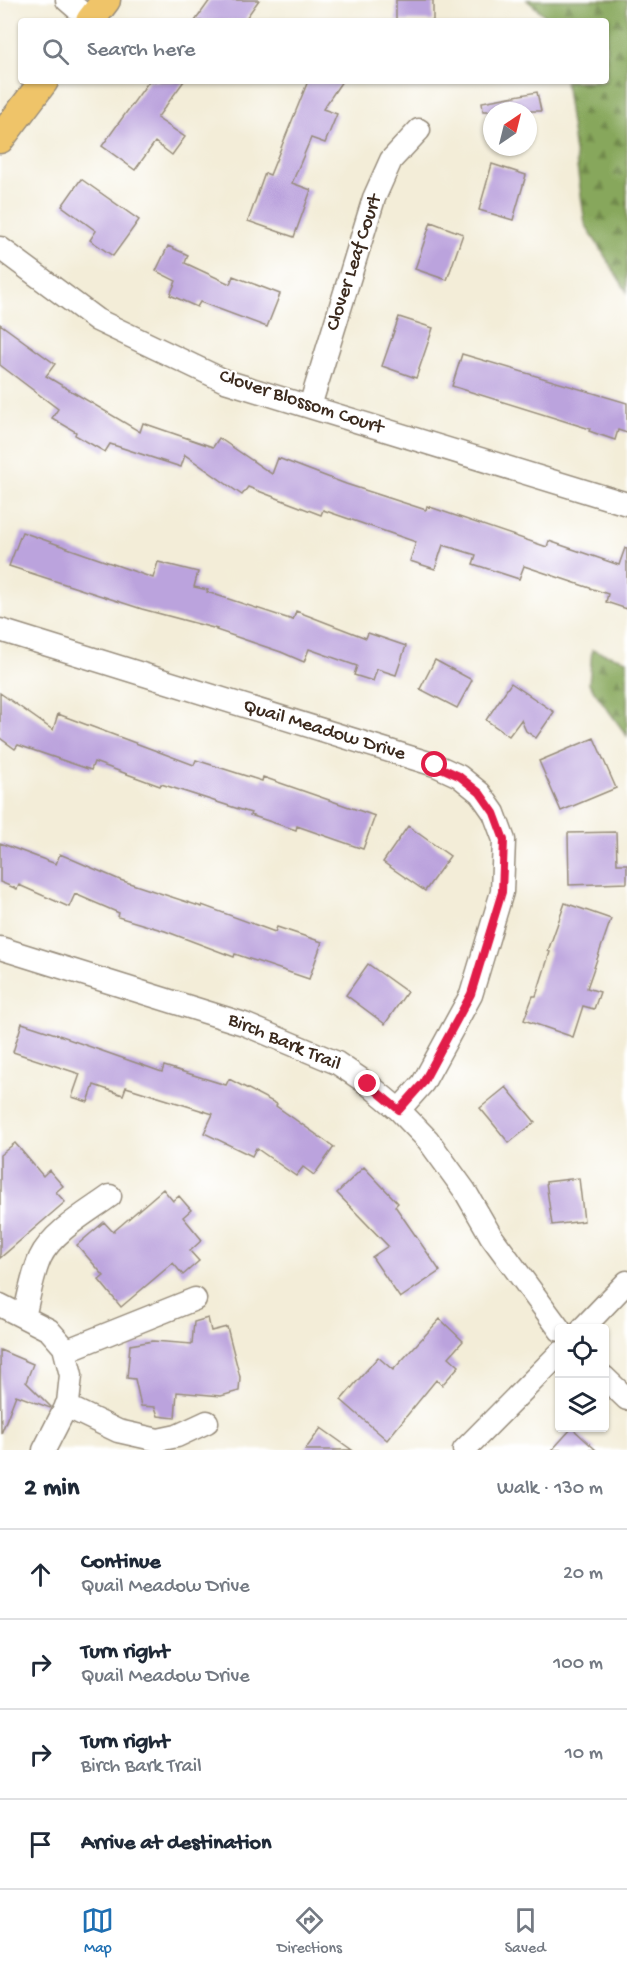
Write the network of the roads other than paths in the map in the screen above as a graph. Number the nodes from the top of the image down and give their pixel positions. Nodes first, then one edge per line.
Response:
1 (67, 0) edge
2 (95, 14) edge
3 (42, 84) edge
4 (419, 130) dead end
5 (0, 139) edge
6 (0, 248) edge
7 (310, 406) junction
8 (627, 504) edge
9 (0, 630) edge
10 (0, 948) edge
11 (399, 1110) junction
12 (111, 1196) dead end
13 (627, 1282) edge
14 (195, 1299) dead end
15 (0, 1305) edge
16 (24, 1317) junction
17 (556, 1324) edge
18 (588, 1324) edge
19 (65, 1352) junction
20 (555, 1358) edge
21 (605, 1378) edge
22 (627, 1399) edge
23 (66, 1406) junction
24 (207, 1422) dead end
25 (44, 1450) edge
26 (464, 1450) edge

1 - 2 street
3 - 5 main road
4 - 7 street, Clover Leaf Court
6 - 7 street, Clover Blossom Court
7 - 8 street, Clover Blossom Court
9 - 11 street, Quail Meadow Drive
10 - 11 street, Birch Bark Trail
11 - 17 street, Birch Bark Trail
12 - 16 street
13 - 18 street
14 - 19 street
15 - 16 street
16 - 19 street
19 - 23 street
20 - 26 street
21 - 22 street
23 - 24 street
23 - 25 street

